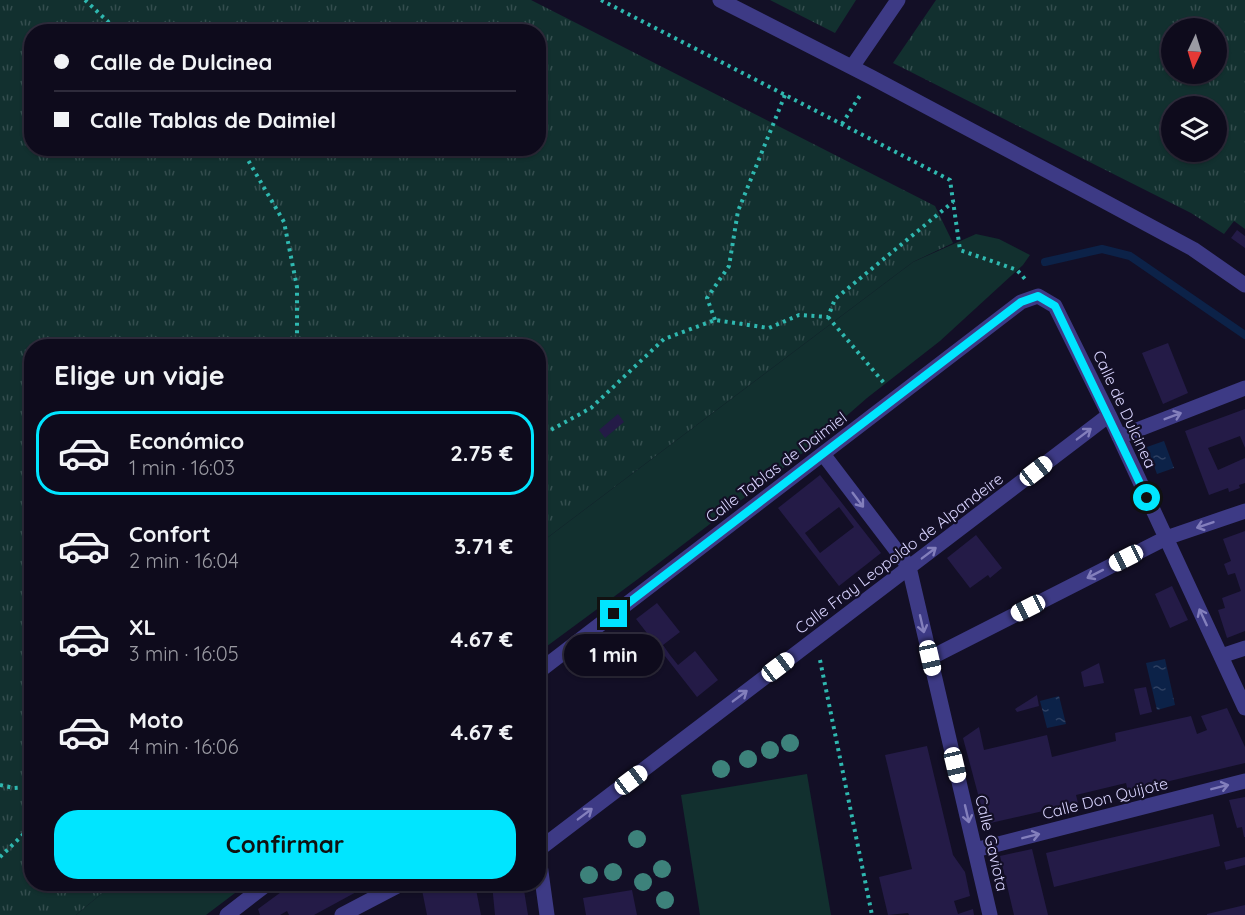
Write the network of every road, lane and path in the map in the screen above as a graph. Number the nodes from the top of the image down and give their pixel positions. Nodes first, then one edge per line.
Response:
1 (85, 0) edge
2 (601, 0) edge
3 (720, 0) edge
4 (898, 0) edge
5 (110, 24) edge
6 (852, 67) junction
7 (864, 89) dead end
8 (785, 94) junction
9 (842, 124) junction
10 (246, 156) edge
11 (954, 202) junction
12 (1017, 270) dead end
13 (1245, 285) edge
14 (1038, 296) joint
15 (828, 317) junction
16 (715, 320) junction
17 (297, 339) edge
18 (1245, 388) edge
19 (896, 398) junction
20 (1109, 415) junction
21 (546, 433) edge
22 (1119, 437) junction
23 (823, 454) junction
24 (1245, 511) edge
25 (1166, 538) junction
26 (909, 567) junction
27 (815, 639) junction
28 (1245, 648) edge
29 (1221, 656) junction
30 (930, 658) junction
31 (546, 666) edge
32 (1245, 708) edge
33 (1245, 781) edge
34 (0, 785) edge
35 (24, 787) edge
36 (24, 834) edge
37 (546, 844) edge
38 (975, 850) junction
39 (0, 857) edge
40 (260, 891) edge
41 (388, 891) edge
42 (544, 891) edge
43 (241, 910) edge
44 (227, 915) edge
45 (342, 915) edge
46 (547, 915) edge
47 (872, 915) edge
48 (990, 915) edge

1 - 5 path
2 - 8 path
3 - 6 street
4 - 6 street
6 - 13 street
7 - 9 path
8 - 9 path
8 - 16 path
9 - 11 path
10 - 17 path
11 - 12 path
11 - 15 path
14 - 19 street, Calle Tablas de Daimiel
14 - 20 street, Calle de Dulcinea
15 - 16 path
15 - 19 path
16 - 21 path
22 -> 18 street
19 - 23 street, Calle Tablas de Daimiel
20 - 22 street, Calle de Dulcinea
26 -> 20 street, Calle Fray Leopoldo de Alpandeire
22 - 25 street, Calle de Dulcinea
23 -> 26 street, Calle Gaviota
23 - 31 street, Calle Tablas de Daimiel
24 -> 25 street
29 -> 25 street, Calle de Dulcinea
25 -> 30 street
26 - 27 street, Calle Fray Leopoldo de Alpandeire
26 -> 30 street, Calle Gaviota
37 -> 27 street, Calle Fray Leopoldo de Alpandeire
27 - 47 path
28 - 29 street
29 - 32 street, Calle de Dulcinea
30 -> 38 street, Calle Gaviota
38 -> 33 street, Calle Don Quijote
34 - 35 path
36 - 39 path
38 - 48 street, Calle Gaviota
40 - 43 street
41 - 45 street
42 - 46 street
43 - 44 street

